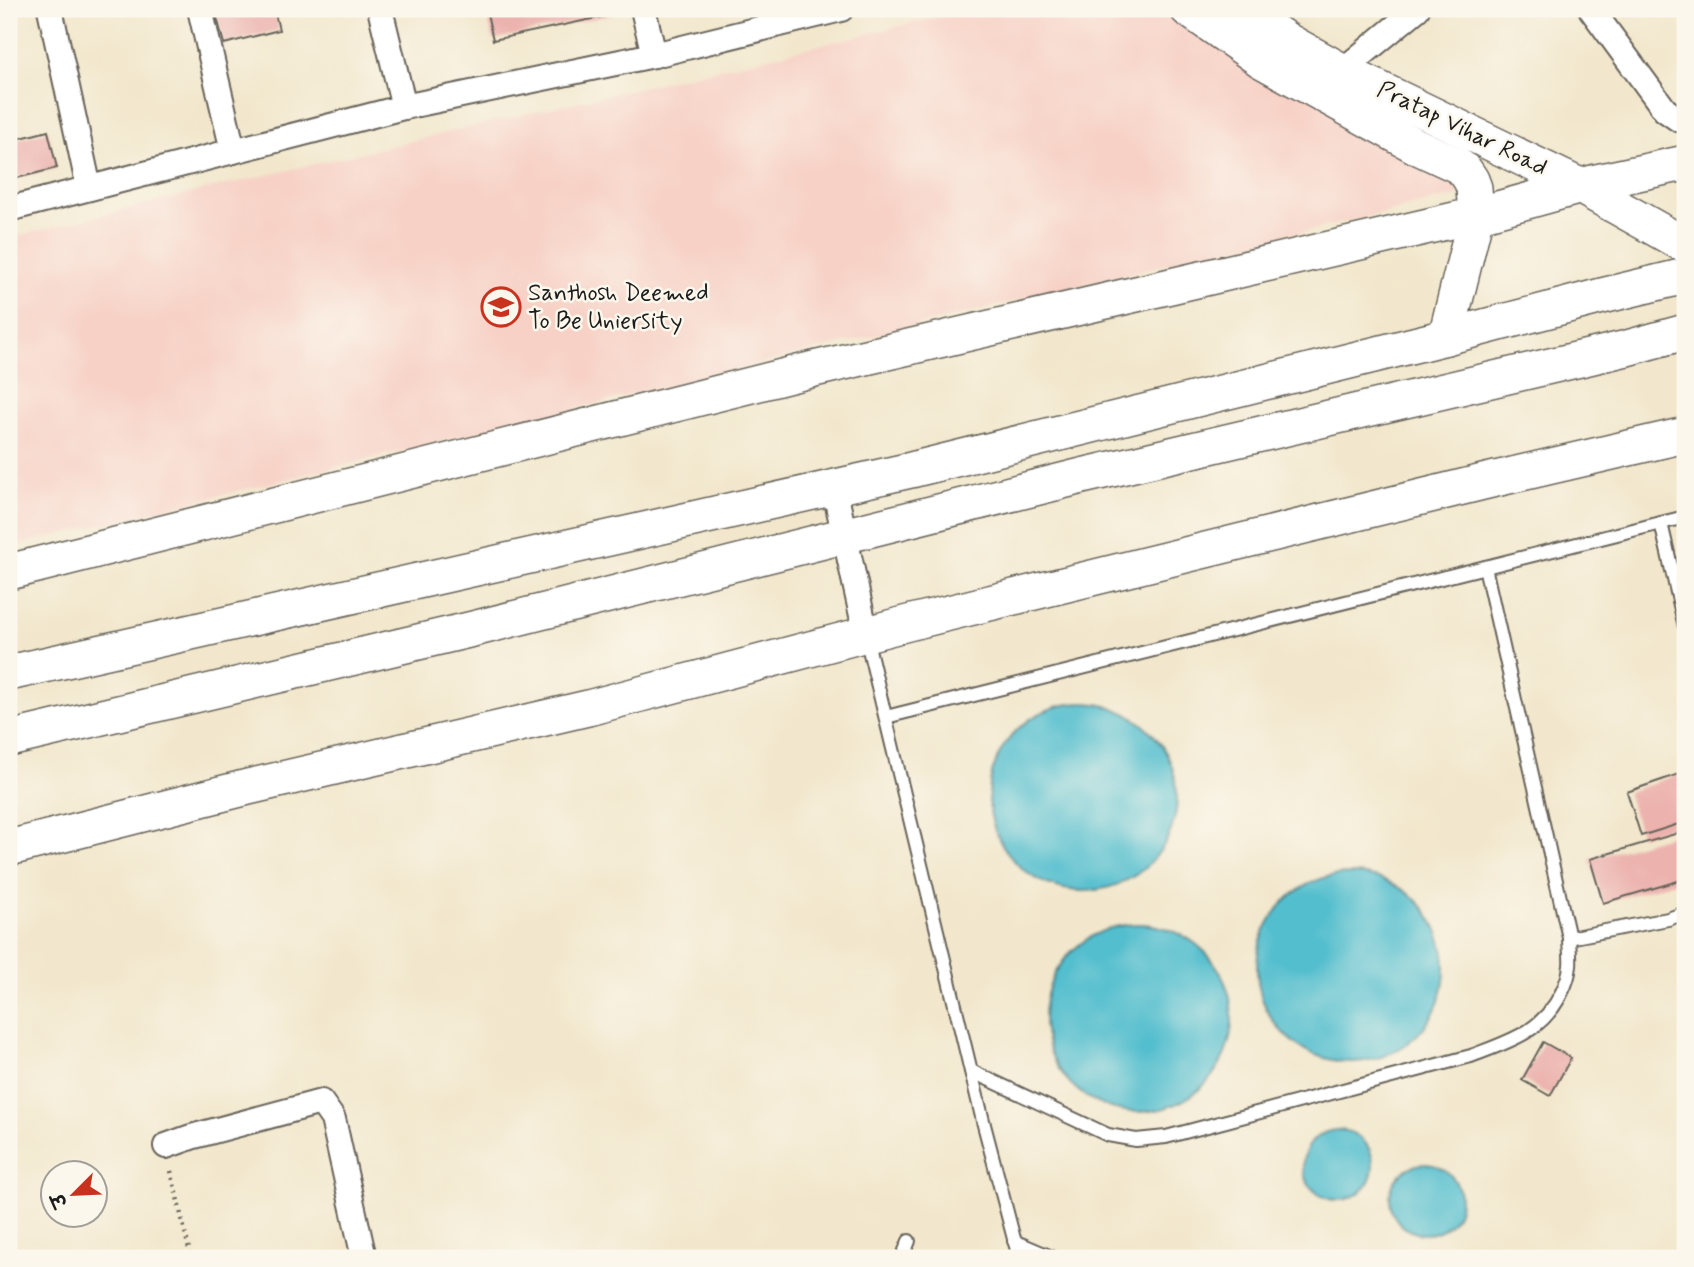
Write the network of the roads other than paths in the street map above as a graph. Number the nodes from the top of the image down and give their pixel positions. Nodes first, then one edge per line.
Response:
1 (50, 9) edge
2 (200, 9) edge
3 (380, 9) edge
4 (643, 9) edge
5 (841, 9) edge
6 (1188, 9) edge
7 (1241, 9) edge
8 (1417, 9) edge
9 (1591, 9) edge
10 (654, 55) junction
11 (1342, 71) junction
12 (404, 107) junction
13 (1685, 121) edge
14 (233, 151) junction
15 (1685, 163) edge
16 (1580, 186) junction
17 (89, 188) junction
18 (9, 209) edge
19 (1476, 215) junction
20 (1685, 246) edge
21 (1685, 276) edge
22 (1685, 332) edge
23 (1446, 337) junction
24 (1685, 435) edge
25 (834, 487) junction
26 (1685, 517) edge
27 (1661, 523) junction
28 (844, 536) junction
29 (1485, 567) junction
30 (9, 572) edge
31 (1685, 627) edge
32 (866, 634) junction
33 (9, 673) edge
34 (886, 717) junction
35 (9, 739) edge
36 (9, 848) edge
37 (1685, 913) edge
38 (1569, 939) junction
39 (971, 1071) junction
40 (166, 1146) road end
41 (909, 1241) dead end
42 (1014, 1241) junction
43 (364, 1258) edge
44 (902, 1258) edge
45 (1019, 1258) edge
46 (1054, 1258) edge

1 - 17 street
2 - 14 street
3 - 12 street
4 - 10 street
5 - 10 street
6 - 19 street, Pratap Vihar Road
7 - 11 street, Pratap Vihar Road
8 - 11 street
9 - 13 street
10 - 12 street
11 - 16 street, Pratap Vihar Road
12 - 14 street
14 - 17 street
15 - 16 street
16 - 19 street
16 - 20 street, Pratap Vihar Road
17 - 18 street
19 - 23 street, Pratap Vihar Road
19 - 30 street
21 - 23 street
22 - 28 street
23 - 25 street
24 - 32 street
25 - 28 street
25 - 33 street
26 - 27 lane
27 - 29 lane
27 - 31 lane
28 - 32 street
28 - 35 street
29 - 34 lane
29 - 38 lane
32 - 34 lane
32 - 36 street
34 - 39 lane
37 - 38 lane
38 - 39 lane
39 - 42 lane
40 - 43 street
41 - 44 lane
42 - 45 lane
42 - 46 lane

